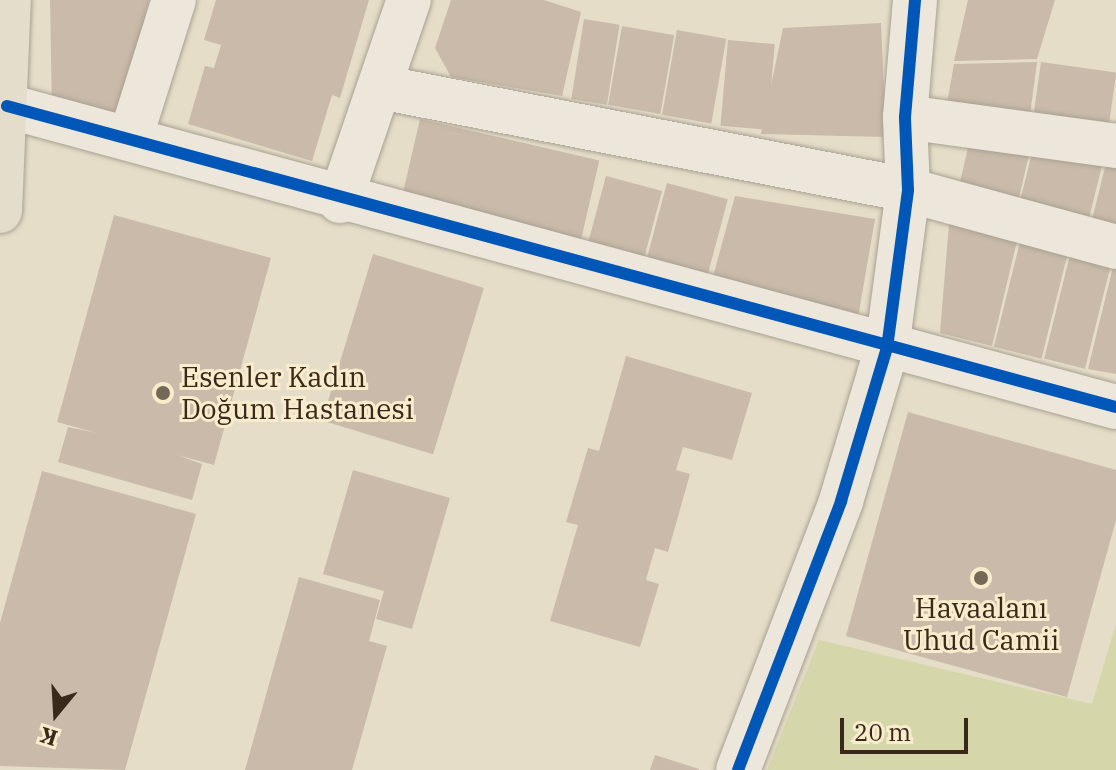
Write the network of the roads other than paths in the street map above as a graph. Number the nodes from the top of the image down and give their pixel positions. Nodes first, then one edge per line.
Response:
1 (9, 0) edge
2 (174, 0) edge
3 (409, 0) edge
4 (915, 0) edge
5 (380, 87) junction
6 (7, 106) junction
7 (905, 117) junction
8 (131, 136) junction
9 (1116, 146) edge
10 (908, 190) junction
11 (340, 201) junction
12 (0, 211) edge
13 (1116, 247) edge
14 (887, 348) junction
15 (1116, 407) edge
16 (738, 770) edge

1 - 6 main road
2 - 8 street
3 - 5 street
4 - 7 street
5 - 10 street
5 - 11 street
6 - 8 street
6 - 12 main road
7 - 9 street
7 - 10 street
8 - 11 street
10 - 13 street
10 - 14 street
11 - 14 street
14 - 15 street
14 - 16 street

